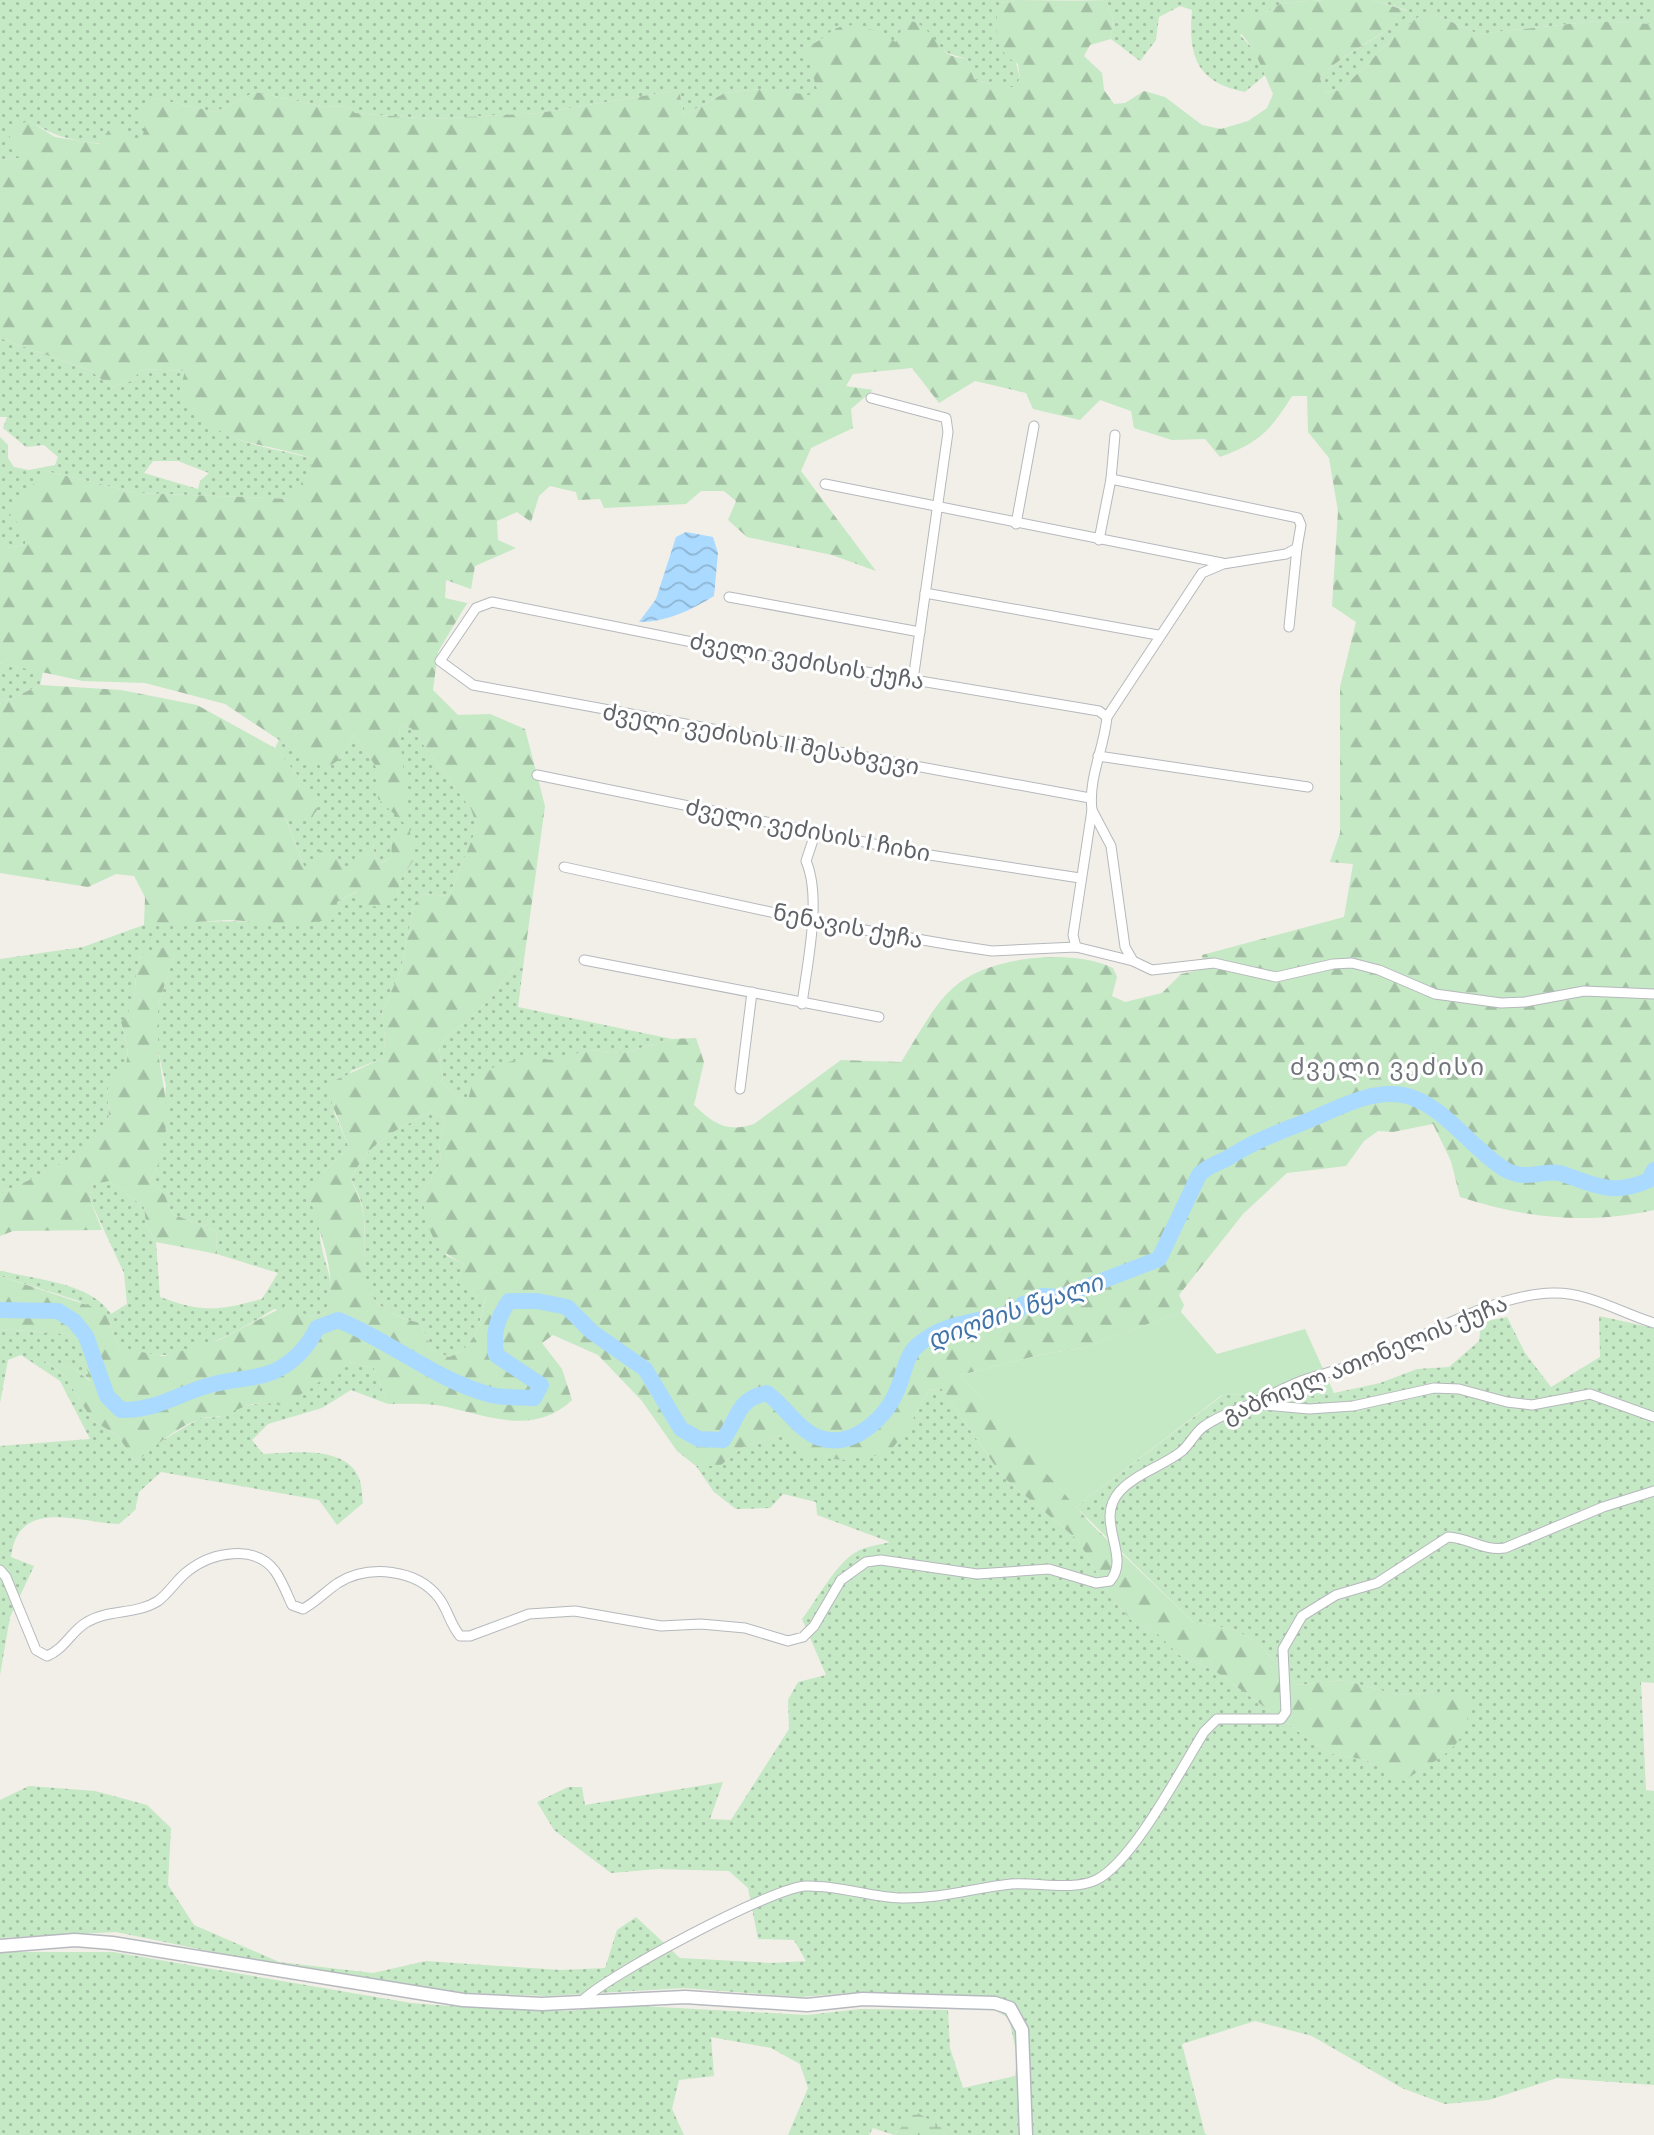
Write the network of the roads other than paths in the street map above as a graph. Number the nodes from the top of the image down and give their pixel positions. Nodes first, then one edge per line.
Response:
1 (871, 398) dead end
2 (1034, 426) dead end
3 (1115, 435) dead end
4 (1111, 479) junction
5 (825, 484) dead end
6 (936, 508) junction
7 (1016, 524) junction
8 (1099, 540) junction
9 (1297, 548) junction
10 (1223, 564) junction
11 (925, 593) junction
12 (729, 597) dead end
13 (1289, 627) dead end
14 (920, 632) junction
15 (1158, 635) junction
16 (440, 661) joint
17 (913, 680) junction
18 (1107, 718) junction
19 (1098, 756) junction
20 (537, 775) dead end
21 (1308, 787) dead end
22 (1090, 798) junction
23 (1092, 810) junction
24 (816, 831) junction
25 (564, 867) dead end
26 (1080, 878) junction
27 (812, 921) junction
28 (1076, 947) junction
29 (584, 960) dead end
30 (1133, 961) junction
31 (752, 992) junction
32 (1654, 994) edge
33 (802, 1003) junction
34 (879, 1017) dead end
35 (740, 1089) dead end
36 (1654, 1323) edge
37 (1252, 1404) junction
38 (1654, 1417) edge
39 (1654, 1492) edge
40 (0, 1570) edge
41 (0, 1946) edge
42 (582, 2001) junction
43 (1026, 2135) edge

1 - 6 street
2 - 7 street
3 - 4 street
4 - 8 street
4 - 9 street
5 - 6 street
6 - 7 street
6 - 11 street
7 - 8 street
8 - 10 street
9 - 10 street
9 - 13 street
10 - 15 street
11 - 14 street
11 - 15 street
12 - 14 street
14 - 17 street
15 - 18 street
16 - 17 street, ძველი ვეძისის ქუჩა
16 - 22 street, ძველი ვეძისის II შესახვევი
17 - 18 street, ძველი ვეძისის ქუჩა
18 - 19 street
19 - 21 street
19 - 22 street
20 - 24 street, ძველი ვეძისის I ჩიხი
22 - 23 street
23 - 26 street
23 - 30 street
24 - 26 street, ძველი ვეძისის I ჩიხი
24 - 27 street
25 - 27 street, ნენავის ქუჩა
26 - 28 street
27 - 28 street, ნენავის ქუჩა
27 - 33 street
28 - 30 street, ნენავის ქუჩა
29 - 31 street
30 - 32 street
31 - 33 street
31 - 35 street
33 - 34 street
36 - 37 street, გაბრიელ ათონელის ქუჩა
37 - 38 street
37 - 40 street, გაბრიელ ათონელის ქუჩა
39 - 42 street
41 - 42 street
42 - 43 street

